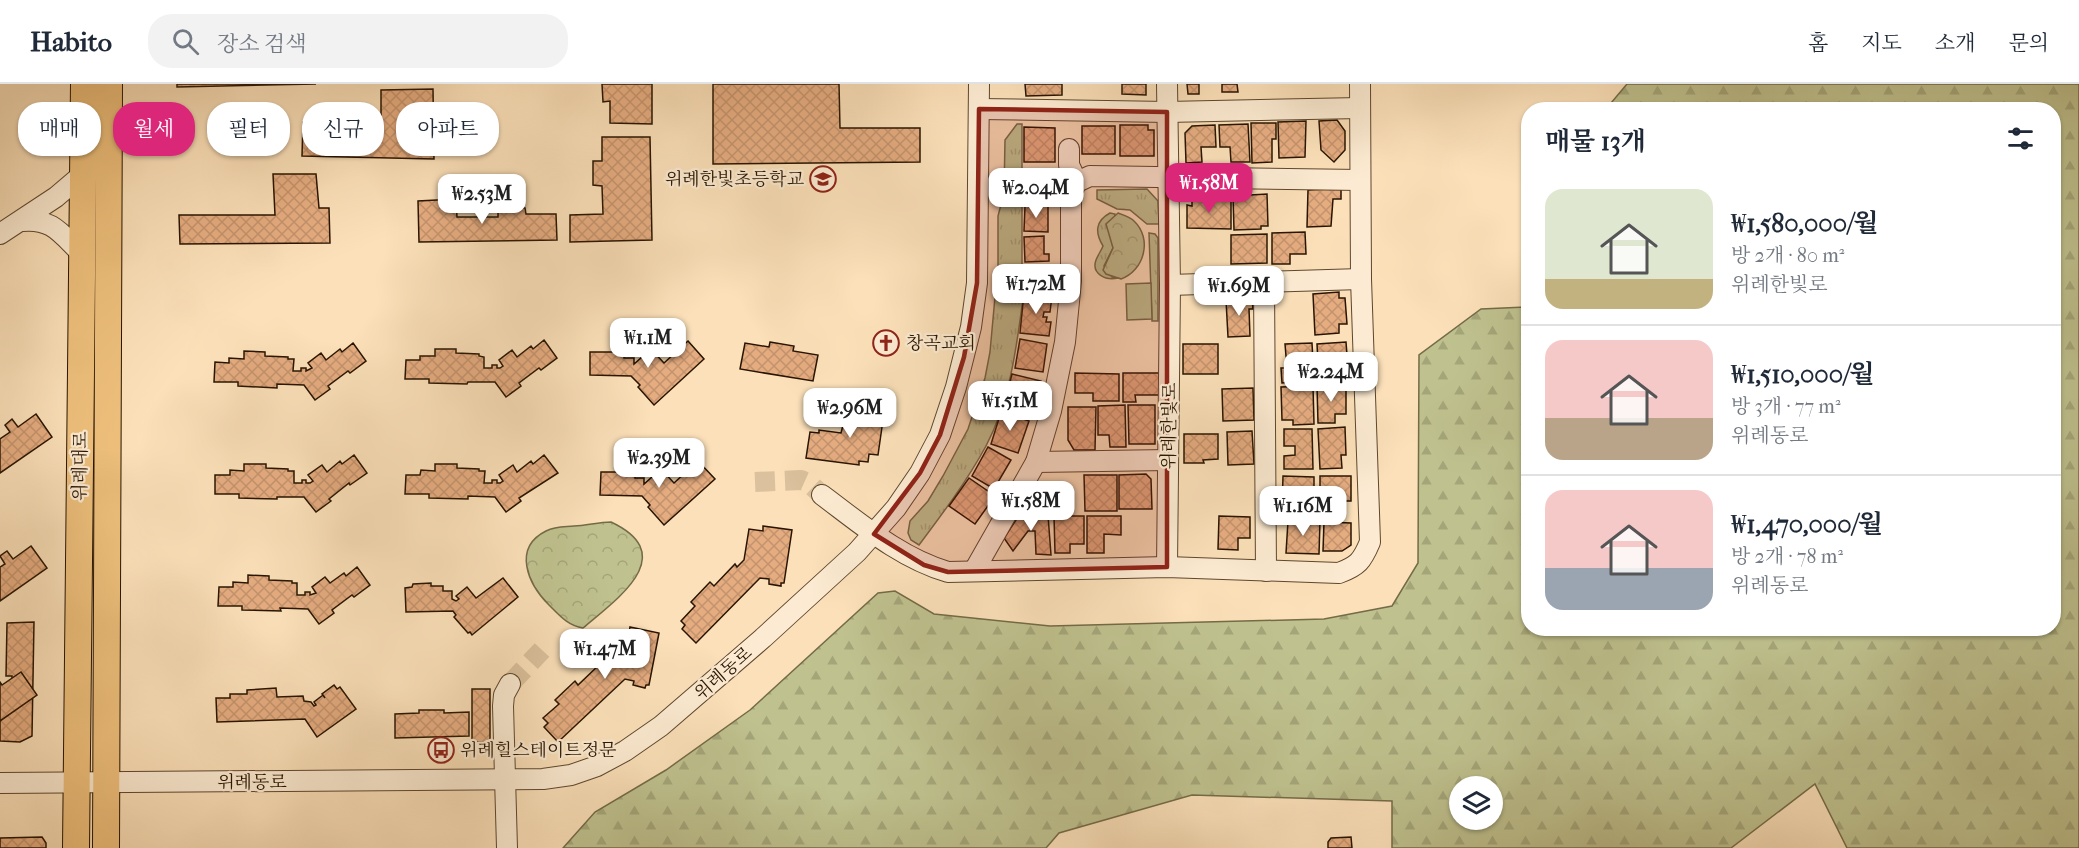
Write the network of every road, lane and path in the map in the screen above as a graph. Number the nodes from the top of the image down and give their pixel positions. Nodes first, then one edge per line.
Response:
1 (84, 84) edge
2 (109, 84) edge
3 (979, 84) edge
4 (1167, 84) edge
5 (1360, 84) edge
6 (1360, 108) junction
7 (980, 109) junction
8 (1167, 112) junction
9 (1069, 149) dead end
10 (83, 174) junction
11 (1168, 178) junction
12 (1360, 180) junction
13 (1077, 183) junction
14 (22, 220) junction
15 (0, 234) edge
16 (82, 254) junction
17 (1361, 279) junction
18 (1264, 284) junction
19 (1170, 285) junction
20 (1168, 460) junction
21 (1036, 462) junction
22 (822, 495) tunnel mouth
23 (874, 534) junction
24 (1167, 567) junction
25 (974, 571) junction
26 (1266, 571) junction
27 (510, 684) tunnel mouth
28 (506, 779) junction
29 (76, 782) junction
30 (0, 783) edge
31 (106, 783) junction
32 (76, 848) edge
33 (106, 848) edge
34 (507, 848) edge

1 - 10 main road, 위례대로
2 - 31 main road, 위례대로
3 - 7 street, 위례동로
4 - 8 street, 위례한빛로
5 - 6 street
6 - 8 street
6 - 12 street
7 - 8 street
7 - 23 street, 위례동로
8 - 11 street, 위례한빛로
9 - 13 street
10 - 14 street
10 - 16 main road, 위례대로
11 - 12 street
11 - 13 street
11 - 19 street, 위례한빛로
12 - 17 street
13 - 21 street
14 - 15 street
14 - 16 street
16 - 29 main road, 위례대로
17 - 18 street
17 - 26 street
18 - 19 street
18 - 26 street
19 - 20 street, 위례한빛로
20 - 21 street
20 - 24 street, 위례한빛로
21 - 25 street
22 - 23 street
23 - 25 street
23 - 28 street, 위례동로
24 - 25 street
24 - 26 street
27 - 28 street
28 - 31 street, 위례동로
28 - 34 street
29 - 30 street, 위례동로
29 - 31 street, 위례동로
29 - 32 main road, 위례대로
31 - 33 main road, 위례대로

